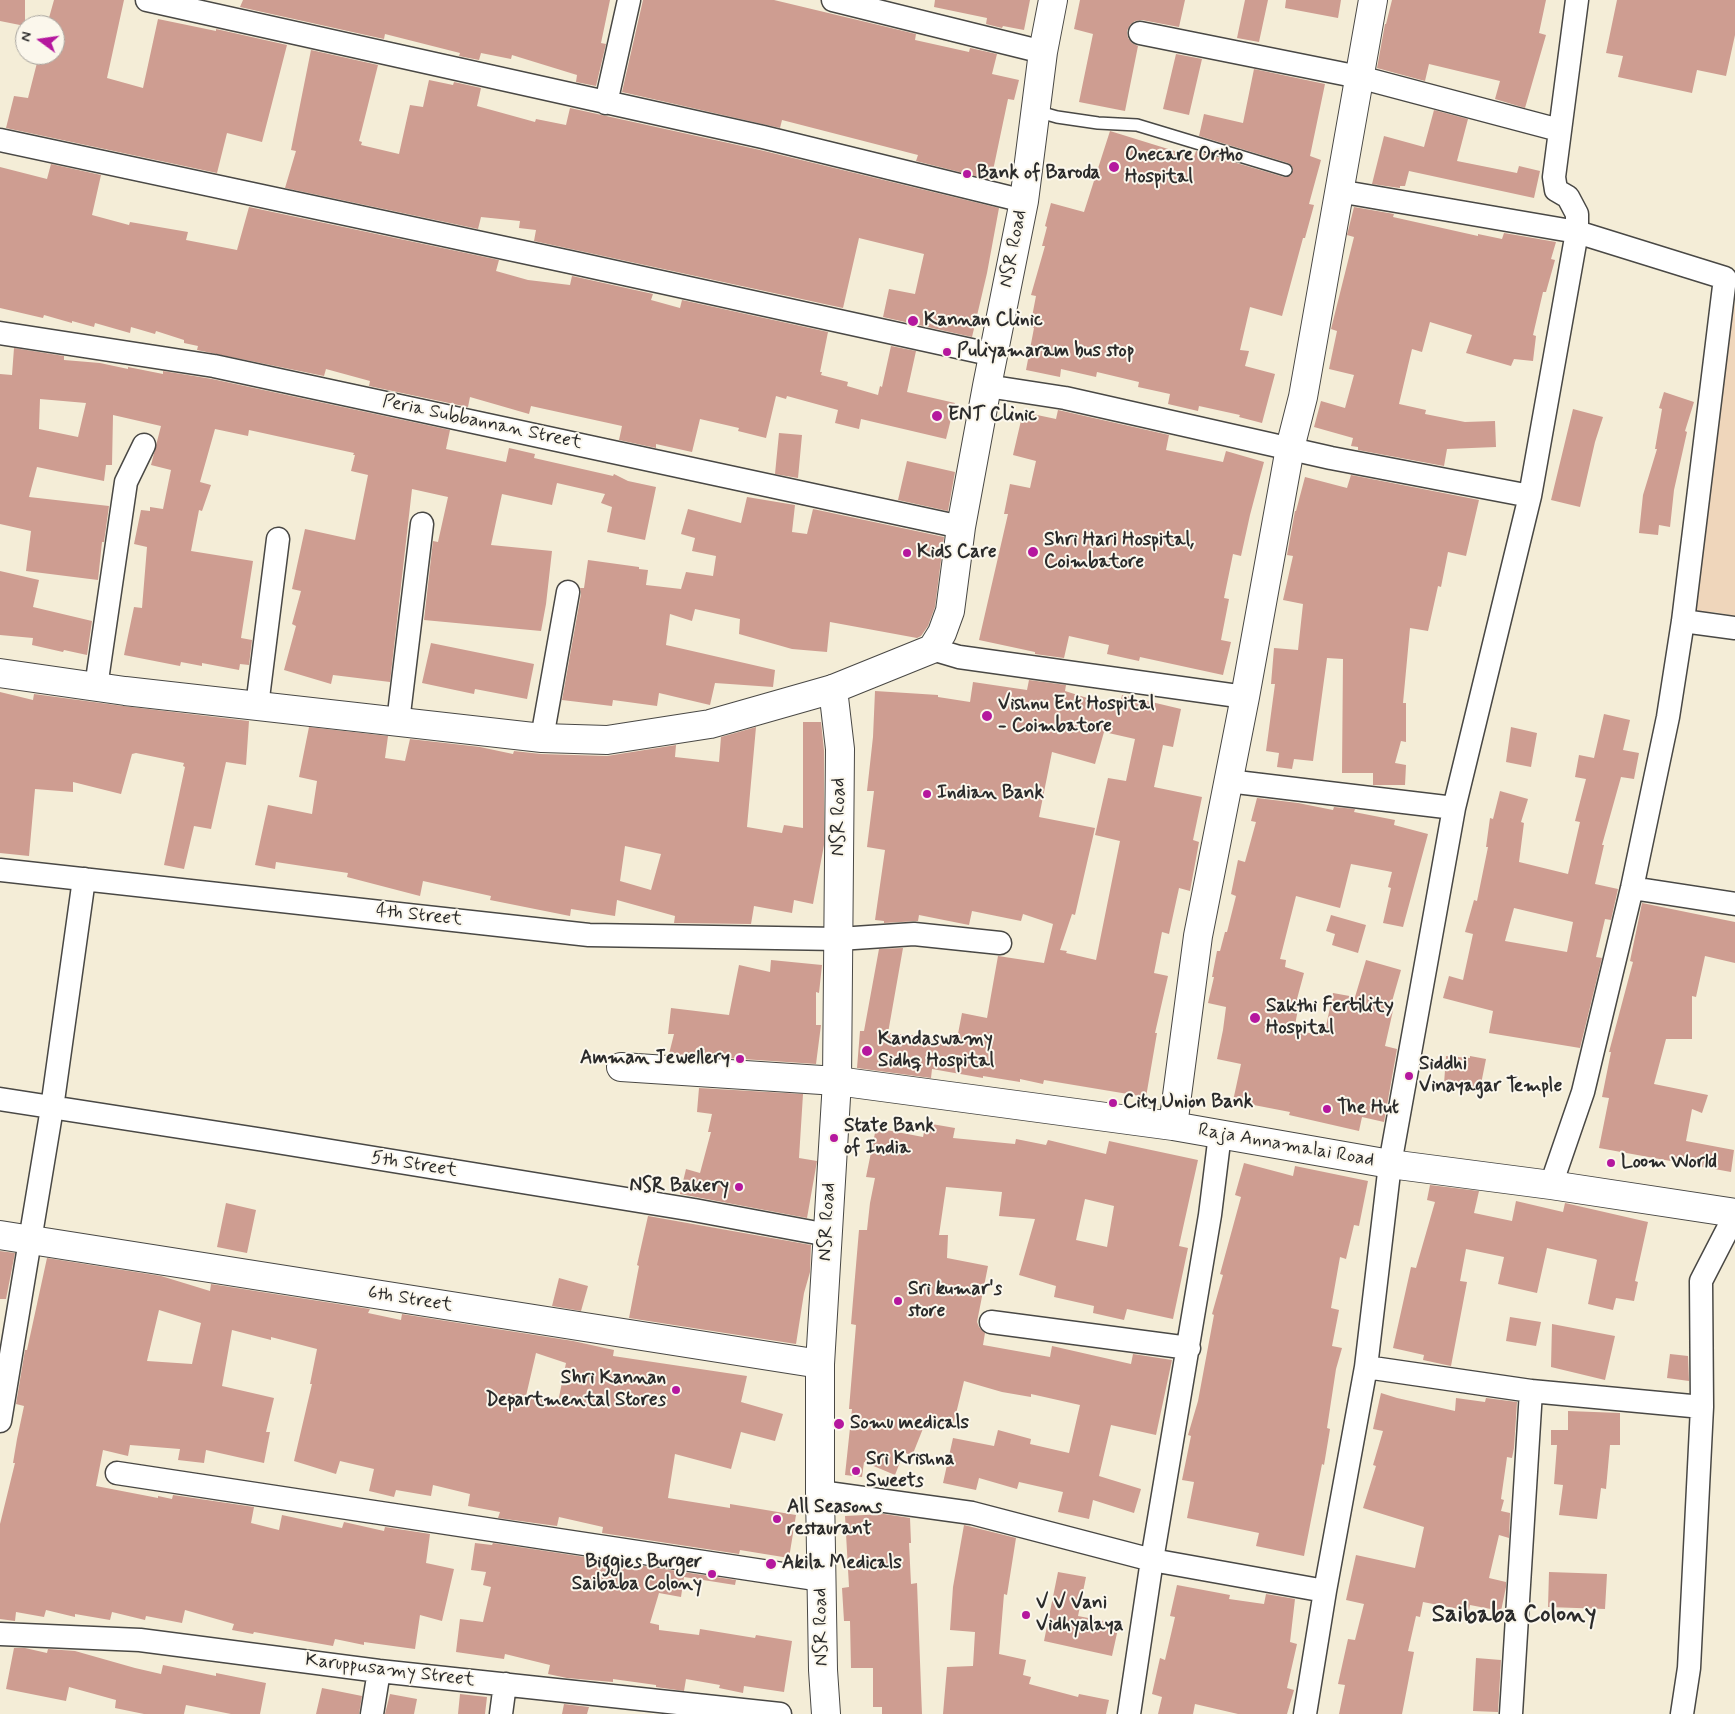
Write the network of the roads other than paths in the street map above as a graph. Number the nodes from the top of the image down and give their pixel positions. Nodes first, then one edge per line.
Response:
1 (147, 0) edge
2 (629, 0) edge
3 (833, 0) edge
4 (1053, 0) edge
5 (1373, 0) edge
6 (1577, 0) edge
7 (1140, 33) dead end
8 (1043, 52) junction
9 (1359, 76) junction
10 (606, 103) junction
11 (1036, 111) junction
12 (1559, 130) junction
13 (0, 140) edge
14 (1286, 170) dead end
15 (1338, 191) junction
16 (1024, 201) junction
17 (1577, 232) junction
18 (0, 333) edge
19 (994, 355) junction
20 (987, 386) junction
21 (144, 445) dead end
22 (1290, 448) junction
23 (1530, 496) junction
24 (422, 524) dead end
25 (961, 527) junction
26 (278, 539) dead end
27 (568, 592) dead end
28 (1683, 621) junction
29 (1735, 628) edge
30 (932, 649) junction
31 (0, 673) edge
32 (96, 687) junction
33 (833, 689) junction
34 (1245, 697) junction
35 (258, 706) junction
36 (398, 722) junction
37 (542, 738) junction
38 (1228, 781) junction
39 (1454, 808) junction
40 (0, 870) edge
41 (84, 879) junction
42 (1632, 888) junction
43 (1735, 904) edge
44 (839, 939) junction
45 (1000, 943) dead end
46 (621, 1067) dead end
47 (837, 1081) junction
48 (0, 1100) edge
49 (52, 1108) junction
50 (1173, 1126) junction
51 (1220, 1134) junction
52 (1390, 1164) junction
53 (1551, 1185) junction
54 (1735, 1214) edge
55 (0, 1235) edge
56 (828, 1235) junction
57 (31, 1240) junction
58 (991, 1322) dead end
59 (1189, 1348) junction
60 (820, 1364) junction
61 (1366, 1367) junction
62 (1531, 1391) junction
63 (1702, 1407) junction
64 (0, 1420) edge
65 (117, 1473) dead end
66 (820, 1492) junction
67 (1152, 1560) junction
68 (822, 1580) junction
69 (1325, 1592) junction
70 (0, 1634) edge
71 (380, 1671) junction
72 (505, 1684) junction
73 (372, 1714) edge
74 (501, 1714) edge
75 (780, 1714) edge
76 (826, 1714) edge
77 (1129, 1714) edge
78 (1306, 1714) edge
79 (1511, 1714) edge
80 (1682, 1714) edge

1 - 10 street
2 - 10 street
3 - 8 street
4 - 8 street, NSR Road
5 - 9 street
6 - 12 street
7 - 9 street
8 - 11 street, NSR Road
9 - 12 street
9 - 15 street
10 - 16 street
11 - 14 lane
11 - 16 street, NSR Road
12 - 17 street
13 - 19 street
15 - 17 street
15 - 22 street
16 - 19 street, NSR Road
17 - 23 street
17 - 28 street
18 - 25 street, Peria Subbannan Street
19 - 20 street, NSR Road
20 - 22 street
20 - 25 street, NSR Road
21 - 32 street
22 - 23 street
22 - 34 street
23 - 39 street
24 - 36 street
25 - 30 street, NSR Road
26 - 35 street
27 - 37 street
28 - 29 street
28 - 42 street
30 - 33 street
30 - 34 street
31 - 32 street
32 - 35 street
33 - 37 street
33 - 44 street, NSR Road
34 - 38 street
35 - 36 street
36 - 37 street
38 - 39 street
38 - 50 street
39 - 52 street
40 - 41 street, 4th Street
41 - 44 street, 4th Street
41 - 49 street
42 - 43 street
42 - 53 street
44 - 45 street, 4th Street
44 - 47 street, NSR Road
46 - 47 street, Raja Annamalai Road
47 - 50 street, Raja Annamalai Road
47 - 56 street, NSR Road
48 - 49 street, 5th Street
49 - 56 street, 5th Street
49 - 57 street
50 - 51 street, Raja Annamalai Road
51 - 52 street, Raja Annamalai Road
51 - 59 street
52 - 53 street, Raja Annamalai Road
52 - 61 street
53 - 54 street, Raja Annamalai Road
54 - 63 street
55 - 57 street, 6th Street
56 - 60 street, NSR Road
57 - 60 street, 6th Street
57 - 64 street
58 - 59 street
59 - 67 street
60 - 66 street, NSR Road
61 - 62 street
61 - 69 street
62 - 63 street
62 - 79 street
63 - 80 street
65 - 68 street
66 - 67 street
66 - 68 street, NSR Road
67 - 69 street
67 - 77 street
68 - 76 street, NSR Road
69 - 78 street
70 - 71 street, Karuppusamy Street
71 - 72 street, Karuppusamy Street
71 - 73 street
72 - 74 street
72 - 75 street, Karuppusamy Street

